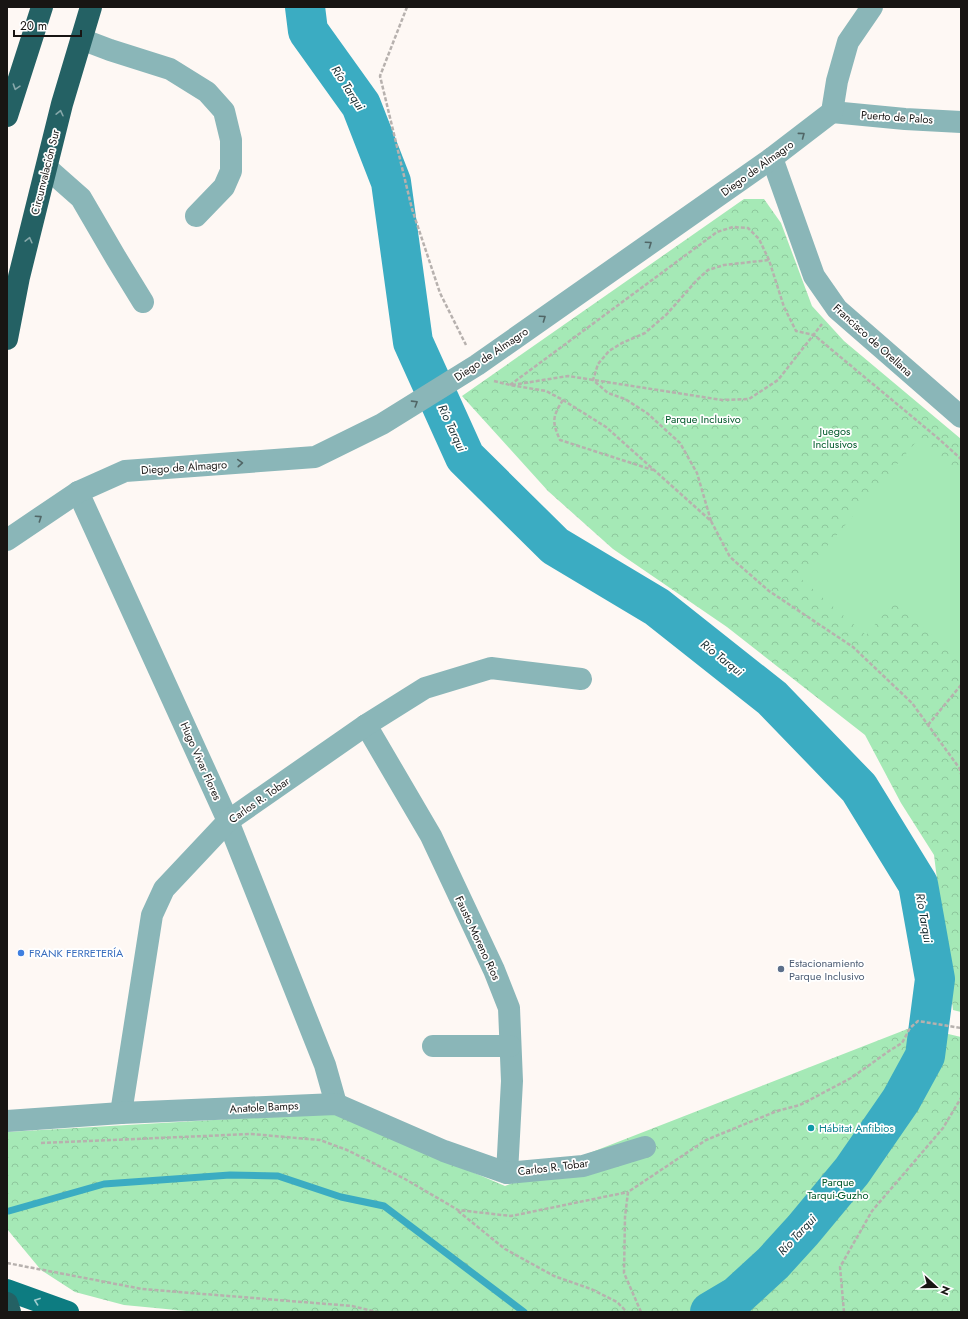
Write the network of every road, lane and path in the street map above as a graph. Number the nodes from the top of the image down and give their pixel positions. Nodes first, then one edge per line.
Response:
1 (42, 7) edge
2 (91, 7) edge
3 (407, 7) edge
4 (872, 7) edge
5 (81, 39) junction
6 (832, 112) junction
7 (7, 116) edge
8 (961, 122) edge
9 (772, 158) junction
10 (47, 168) junction
11 (196, 216) dead end
12 (769, 260) junction
13 (143, 302) dead end
14 (837, 309) junction
15 (814, 335) junction
16 (7, 339) edge
17 (477, 365) junction
18 (593, 380) junction
19 (510, 385) junction
20 (563, 400) junction
21 (961, 417) edge
22 (961, 459) edge
23 (654, 470) junction
24 (78, 492) junction
25 (711, 521) junction
26 (7, 540) edge
27 (581, 679) dead end
28 (961, 685) edge
29 (366, 725) junction
30 (928, 725) junction
31 (960, 767) edge
32 (961, 774) edge
33 (228, 821) junction
34 (961, 1028) edge
35 (433, 1046) dead end
36 (510, 1046) junction
37 (961, 1098) edge
38 (336, 1104) junction
39 (121, 1113) junction
40 (7, 1121) edge
41 (36, 1143) dead end
42 (645, 1147) dead end
43 (507, 1173) junction
44 (628, 1192) junction
45 (458, 1210) junction
46 (7, 1263) edge
47 (7, 1290) edge
48 (7, 1303) edge
49 (10, 1312) edge
50 (68, 1312) edge
51 (377, 1312) edge
52 (627, 1312) edge
53 (640, 1312) edge
54 (844, 1312) edge

1 -> 7 highway
2 - 5 highway, Circunvalación Sur
3 - 17 path
4 - 6 street
10 -> 5 highway, Circunvalación Sur
5 - 11 street
6 - 8 street, Puerto de Palos
9 -> 6 street, Diego de Almagro
9 - 14 street, Francisco de Orellana
17 -> 9 street, Diego de Almagro
10 - 13 street
16 -> 10 highway, Circunvalación Sur
12 - 15 path
12 - 18 path
12 - 19 path
14 - 15 path
14 - 21 street, Francisco de Orellana
15 - 18 path
15 - 22 path
17 - 19 path
24 -> 17 street, Diego de Almagro
18 - 19 path
18 - 25 path
19 - 20 path
20 - 23 path
20 - 23 path
23 - 25 path
26 -> 24 street, Diego de Almagro
24 - 33 street, Hugo Vivar Flores
25 - 30 path
27 - 29 street, Carlos R. Tobar
28 - 30 path
29 - 33 street, Carlos R. Tobar
29 - 36 street, Fausto Moreno Ríos
30 - 31 path
31 - 32 path
33 - 38 street, Hugo Vivar Flores
33 - 39 street, Carlos R. Tobar
34 - 44 path
35 - 36 street
36 - 43 street, Fausto Moreno Ríos
37 - 54 path
38 - 39 street, Anatole Bamps
38 - 43 street, Anatole Bamps
39 - 40 street, Anatole Bamps
41 - 45 path
42 - 43 street, Carlos R. Tobar
44 - 45 path
44 - 53 path
45 - 52 path
46 - 51 path
50 -> 47 main road
48 - 49 highway

